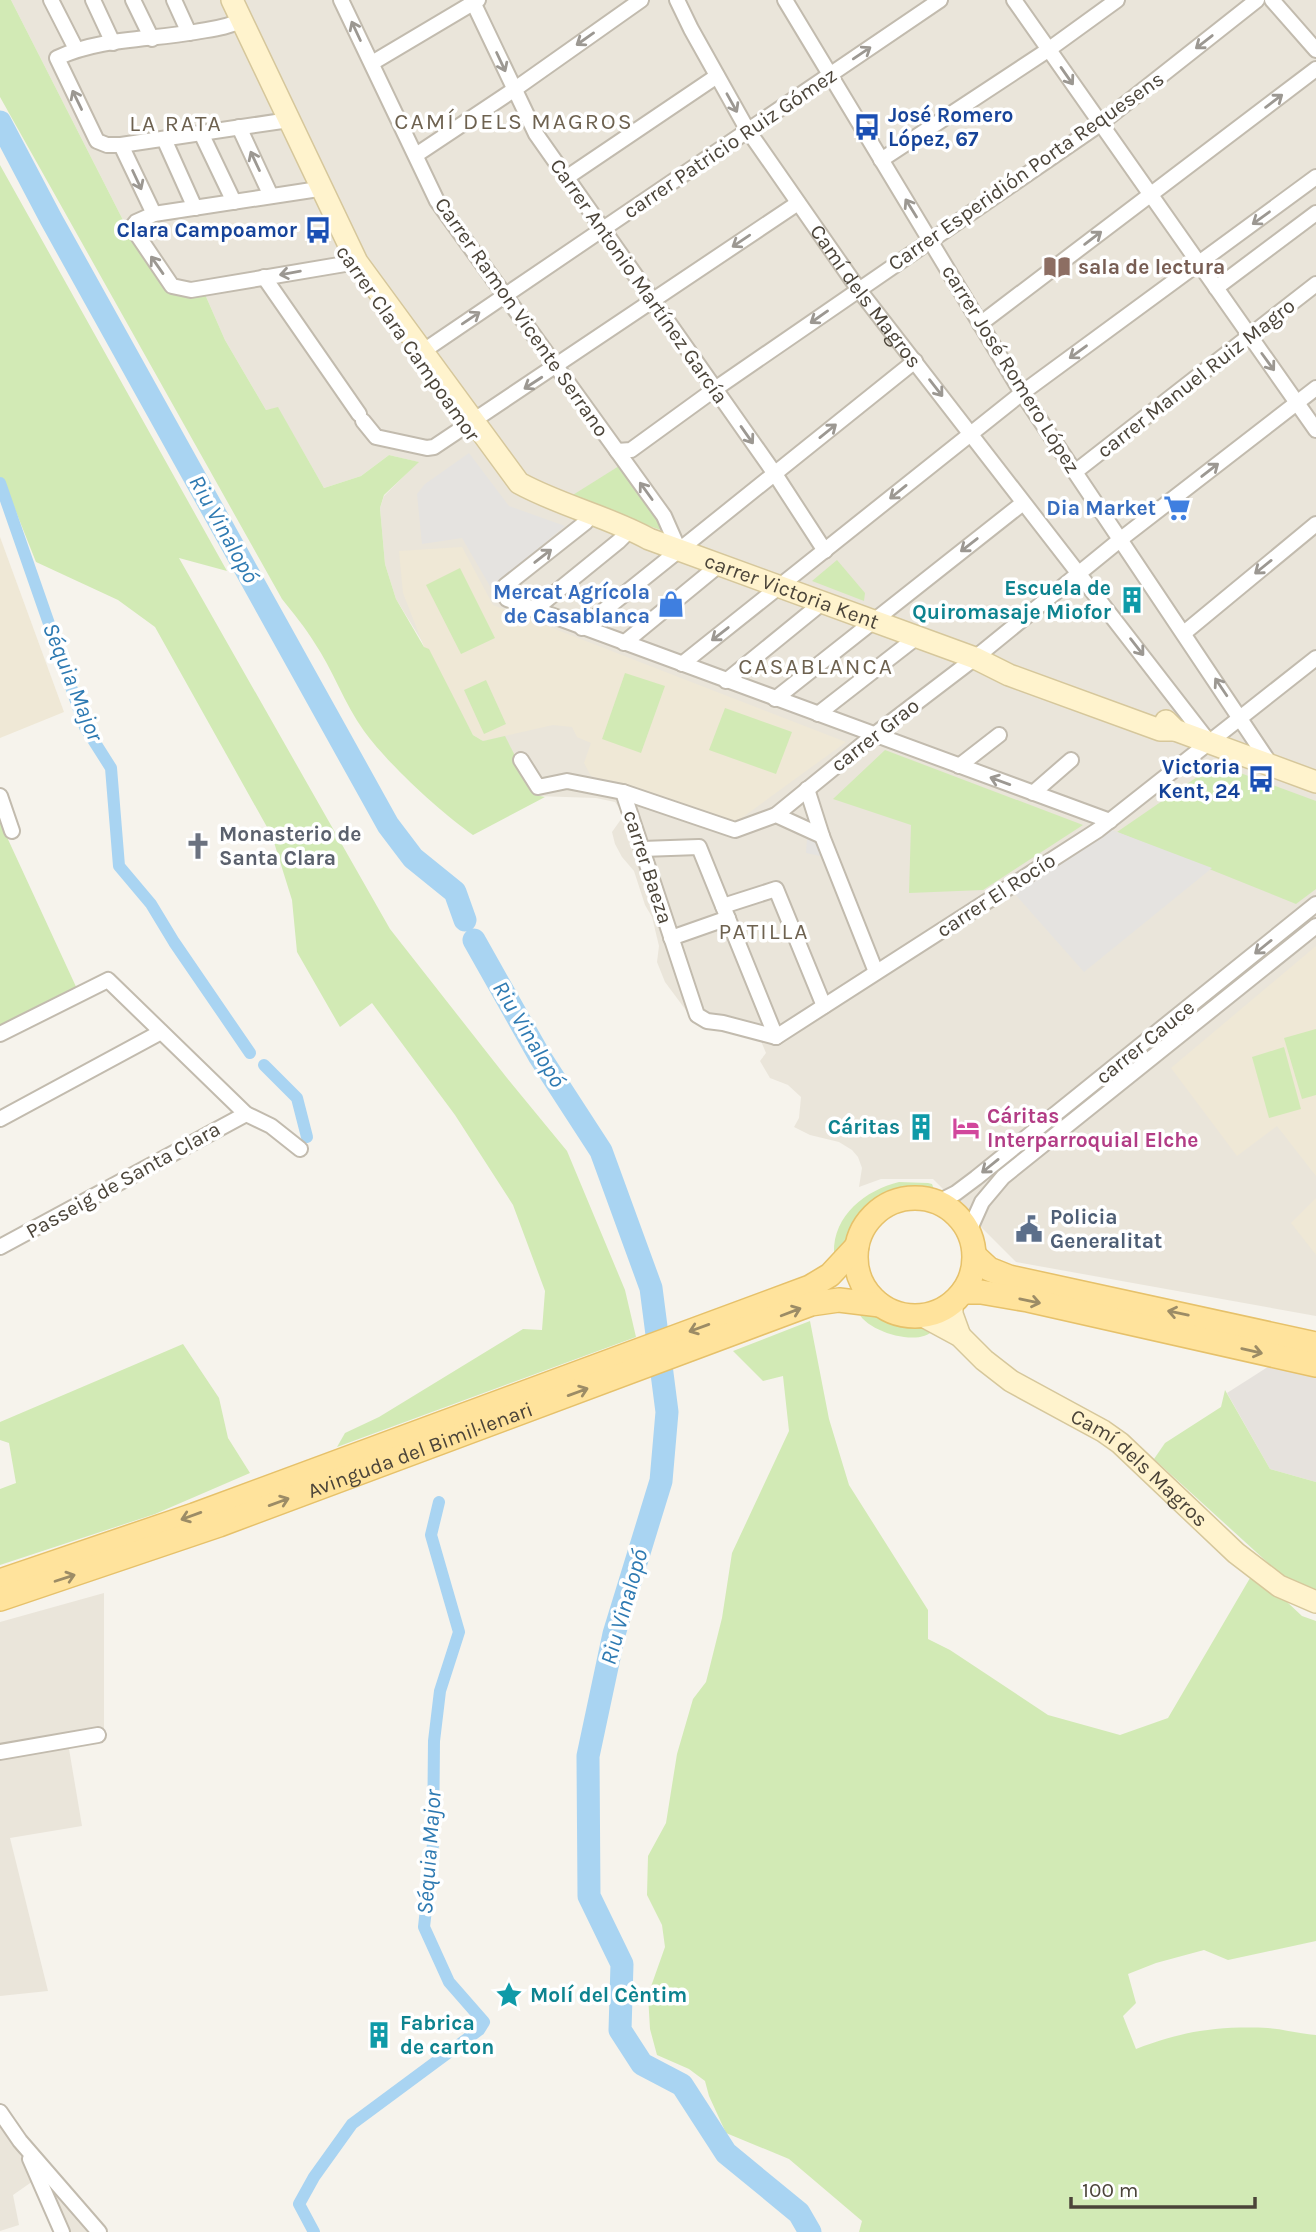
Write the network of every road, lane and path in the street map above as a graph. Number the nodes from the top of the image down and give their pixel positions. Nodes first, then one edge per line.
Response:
1 (51, 0) edge
2 (93, 0) edge
3 (133, 0) edge
4 (174, 0) edge
5 (222, 0) edge
6 (232, 0) edge
7 (341, 0) edge
8 (641, 0) edge
9 (677, 0) edge
10 (785, 0) edge
11 (940, 0) edge
12 (1014, 0) edge
13 (1117, 0) edge
14 (1257, 0) edge
15 (1272, 0) edge
16 (474, 1) edge
17 (238, 22) junction
18 (190, 33) junction
19 (152, 39) junction
20 (113, 43) junction
21 (76, 49) junction
22 (1048, 50) junction
23 (1316, 50) edge
24 (372, 63) junction
25 (1316, 69) edge
26 (830, 74) junction
27 (717, 76) junction
28 (514, 89) junction
29 (284, 120) junction
30 (1100, 124) junction
31 (239, 127) junction
32 (747, 129) junction
33 (201, 133) junction
34 (164, 139) junction
35 (121, 145) junction
36 (416, 155) junction
37 (881, 160) junction
38 (566, 178) junction
39 (1313, 185) edge
40 (316, 188) junction
41 (1150, 195) junction
42 (271, 196) junction
43 (234, 202) junction
44 (798, 203) junction
45 (194, 208) junction
46 (1316, 213) edge
47 (153, 214) junction
48 (602, 230) junction
49 (930, 240) junction
50 (353, 262) junction
51 (1199, 263) junction
52 (264, 277) junction
53 (1316, 284) edge
54 (1216, 288) junction
55 (859, 290) junction
56 (504, 295) junction
57 (652, 302) junction
58 (980, 324) junction
59 (1249, 336) junction
60 (419, 354) junction
61 (915, 361) junction
62 (556, 367) junction
63 (1316, 388) edge
64 (715, 389) junction
65 (1023, 393) junction
66 (1297, 402) junction
67 (470, 424) junction
68 (1316, 430) edge
69 (971, 434) junction
70 (617, 451) junction
71 (1076, 472) junction
72 (775, 474) junction
73 (516, 487) junction
74 (1023, 503) junction
75 (586, 522) junction
76 (1316, 524) edge
77 (627, 531) junction
78 (1121, 539) junction
79 (679, 550) junction
80 (825, 551) junction
81 (719, 565) junction
82 (1080, 573) junction
83 (780, 587) junction
84 (823, 602) junction
85 (534, 610) junction
86 (874, 621) junction
87 (582, 628) junction
88 (1184, 632) junction
89 (917, 637) junction
90 (624, 643) junction
91 (975, 658) junction
92 (1316, 658) edge
93 (682, 664) junction
94 (726, 681) junction
95 (1175, 696) junction
96 (775, 699) junction
97 (818, 714) junction
98 (1241, 717) junction
99 (1169, 724) junction
100 (874, 735) junction
101 (999, 735) dead end
102 (1209, 742) junction
103 (521, 760) dead end
104 (1071, 760) dead end
105 (1271, 765) junction
106 (958, 766) junction
107 (1316, 782) edge
108 (807, 789) junction
109 (623, 792) junction
110 (1032, 793) junction
111 (0, 796) edge
112 (776, 815) junction
113 (1110, 821) junction
114 (12, 831) dead end
115 (822, 836) junction
116 (642, 849) junction
117 (1316, 904) edge
118 (725, 912) junction
119 (1316, 926) edge
120 (671, 938) junction
121 (876, 972) junction
122 (824, 1006) junction
123 (161, 1032) junction
124 (0, 1034) edge
125 (776, 1037) junction
126 (246, 1114) junction
127 (0, 1119) edge
128 (300, 1150) dead end
129 (938, 1202) junction
130 (969, 1231) junction
131 (857, 1246) junction
132 (0, 1247) edge
133 (975, 1256) junction
134 (957, 1298) junction
135 (880, 1305) junction
136 (923, 1316) junction
137 (960, 1336) junction
138 (1315, 1347) edge
139 (511, 1408) junction
140 (0, 1581) edge
141 (0, 1599) edge
142 (1316, 1602) edge
143 (98, 1735) dead end
144 (0, 1752) edge
145 (0, 2112) edge
146 (26, 2148) junction
147 (62, 2232) edge
148 (99, 2232) edge

1 - 21 street
2 - 20 street
3 - 19 street
4 - 18 street
5 - 17 street, carrer Clara Campoamor
6 - 17 street, carrer Clara Campoamor
24 -> 7 street, Carrer Ramon Vicente Serrano
8 -> 28 street
9 - 27 street, Camí dels Magros
10 - 26 street, carrer José Romero López
26 -> 11 street, carrer Patricio Ruiz Gómez
12 - 22 street
13 - 22 street
14 -> 30 street, Carrer Esperidión Porta Requesens
15 - 23 street
16 - 24 street
16 -> 28 street, Carrer Antonio Martínez García
17 - 18 street
17 - 29 street, carrer Clara Campoamor
18 - 19 street
19 - 20 street
20 - 21 street
35 -> 21 street
22 -> 30 street
22 - 37 street
24 - 36 street, Carrer Ramon Vicente Serrano
41 -> 25 street
26 - 32 street, carrer Patricio Ruiz Gómez
26 - 37 street, carrer José Romero López
27 -> 32 street, Camí dels Magros
27 - 38 street
28 - 36 street
28 - 38 street, Carrer Antonio Martínez García
29 - 31 street
29 - 40 street, carrer Clara Campoamor
30 - 41 street
30 - 49 street, Carrer Esperidión Porta Requesens
31 - 33 street
42 -> 31 street
32 - 44 street, Camí dels Magros
32 - 48 street, carrer Patricio Ruiz Gómez
33 - 34 street
33 - 43 street
34 - 35 street
34 - 45 street
35 -> 47 street
36 - 56 street, Carrer Ramon Vicente Serrano
49 -> 37 street, carrer José Romero López
38 - 48 street, Carrer Antonio Martínez García
39 -> 51 street
40 - 42 street
40 - 50 street, carrer Clara Campoamor
41 - 51 street
58 -> 41 street
42 - 43 street
43 - 45 street
44 - 55 street, Camí dels Magros
44 -> 57 street
45 - 47 street
46 - 54 street
52 -> 47 street
48 - 56 street, carrer Patricio Ruiz Gómez
48 - 57 street, Carrer Antonio Martínez García
49 - 55 street, Carrer Esperidión Porta Requesens
49 - 58 street, carrer José Romero López
50 -> 52 street
50 - 60 street, carrer Clara Campoamor
51 - 54 street
51 -> 65 street
52 - 67 street
53 - 59 street, carrer Manuel Ruiz Magro
54 - 59 street
55 - 61 street, Camí dels Magros
55 -> 64 street, Carrer Esperidión Porta Requesens
60 -> 56 street, carrer Patricio Ruiz Gómez
56 - 62 street, Carrer Ramon Vicente Serrano
57 - 62 street
57 - 64 street, Carrer Antonio Martínez García
58 - 65 street, carrer José Romero López
59 -> 66 street
59 - 71 street, carrer Manuel Ruiz Magro
60 - 67 street, carrer Clara Campoamor
61 -> 69 street, Camí dels Magros
72 -> 61 street
62 -> 67 street
62 - 70 street, Carrer Ramon Vicente Serrano
63 - 66 street, carrer Grao
64 - 70 street, Carrer Esperidión Porta Requesens
64 -> 72 street, Carrer Antonio Martínez García
65 - 69 street
65 - 71 street, carrer José Romero López
66 - 68 street
78 -> 66 street, carrer Grao
67 - 73 street, carrer Clara Campoamor
69 - 74 street, Camí dels Magros
69 -> 80 street
79 -> 70 street, Carrer Ramon Vicente Serrano
71 - 78 street, carrer José Romero López
72 - 79 street
72 - 80 street, Carrer Antonio Martínez García
73 - 75 street, carrer Victoria Kent
73 - 77 street, carrer Victoria Kent
74 - 82 street, Camí dels Magros
74 -> 86 street
75 - 77 street, carrer Victoria Kent
85 -> 75 street
76 -> 88 street
77 - 79 street, carrer Victoria Kent
77 - 85 street
78 - 82 street, carrer Grao
78 - 88 street, carrer José Romero López
79 - 81 street, carrer Victoria Kent
79 - 87 street
80 - 83 street
81 - 83 street, carrer Victoria Kent
81 - 90 street
82 - 91 street, carrer Grao
82 -> 95 street, Camí dels Magros
83 - 84 street, carrer Victoria Kent
83 -> 93 street
84 - 86 street, carrer Victoria Kent
84 - 94 street
85 - 87 street
86 - 89 street, carrer Victoria Kent
86 - 96 street
87 - 90 street
98 -> 88 street, carrer José Romero López
89 - 91 street, carrer Victoria Kent
89 - 97 street
90 - 93 street
91 - 99 street, carrer Victoria Kent
91 - 100 street, carrer Grao
92 - 98 street, carrer El Rocío
93 - 94 street
94 - 96 street
95 - 99 street
95 - 102 street, Camí dels Magros
96 - 97 street
97 - 100 street
98 - 102 street, carrer El Rocío
98 - 105 street, carrer José Romero López
99 - 102 street, carrer Victoria Kent
100 - 106 street
100 - 108 street, carrer Grao
101 - 106 street
102 - 105 street, carrer Victoria Kent
102 - 113 street, carrer El Rocío
103 - 109 street, carrer Baeza
104 - 110 street
105 - 107 street, carrer Victoria Kent
110 -> 106 street
108 - 112 street, carrer Grao
108 - 115 street
109 - 112 street, carrer Grao
109 - 116 street, carrer Baeza
110 - 113 street
111 - 114 street
112 - 115 street
113 - 121 street, carrer El Rocío
115 - 121 street
116 - 118 street
116 - 120 street, carrer Baeza
117 -> 129 street, carrer Cauce
118 - 120 street
118 - 122 street
118 - 125 street
119 - 130 street, carrer Cauce
120 - 125 street, carrer Baeza
121 - 122 street, carrer El Rocío
122 - 125 street, carrer El Rocío
123 - 124 street
123 - 126 street
123 - 127 street
126 - 128 street
126 - 132 street, Passeig de Santa Clara
129 - 130 main road
129 - 131 main road
130 - 133 main road
131 - 135 main road
131 -> 139 main road, Avinguda del Bimil·lenari
133 - 134 main road
138 -> 133 main road
134 - 136 main road
134 - 137 street
134 -> 138 main road
135 - 136 main road
139 -> 135 main road, Avinguda del Bimil·lenari
136 - 137 street, Camí dels Magros
137 - 142 street, Camí dels Magros
139 -> 140 main road, Avinguda del Bimil·lenari
141 -> 139 main road, Avinguda del Bimil·lenari
143 - 144 street
145 - 146 street
146 - 147 street
146 - 148 street

